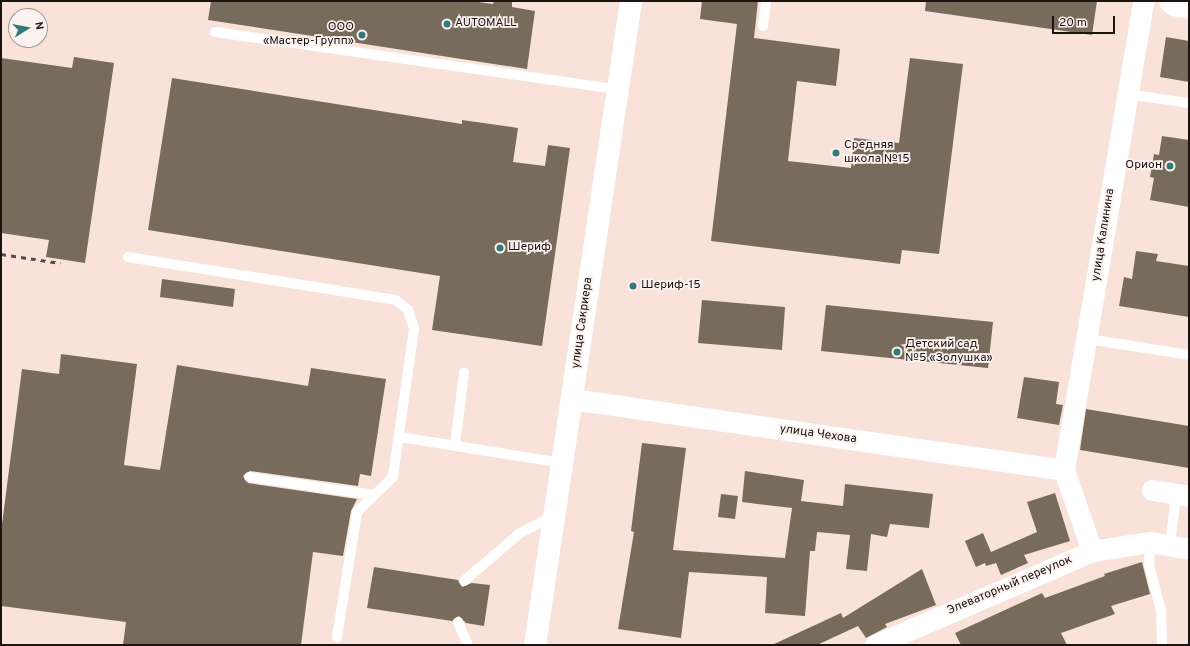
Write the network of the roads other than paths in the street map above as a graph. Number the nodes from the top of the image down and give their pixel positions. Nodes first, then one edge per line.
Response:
1 (631, 1) edge
2 (766, 1) edge
3 (1143, 1) edge
4 (1169, 1) edge
5 (1189, 8) edge
6 (763, 26) dead end
7 (215, 32) dead end
8 (618, 89) junction
9 (1126, 94) junction
10 (1189, 103) edge
11 (128, 257) dead end
12 (1087, 339) junction
13 (1189, 356) edge
14 (464, 373) dead end
15 (572, 399) junction
16 (400, 437) junction
17 (455, 445) junction
18 (563, 463) junction
19 (1064, 470) junction
20 (249, 477) dead end
21 (1152, 490) dead end
22 (374, 495) junction
23 (1183, 495) edge
24 (554, 516) junction
25 (1150, 542) junction
26 (1180, 547) edge
27 (1092, 551) junction
28 (464, 581) dead end
29 (458, 622) dead end
30 (336, 637) dead end
31 (468, 645) edge
32 (535, 645) edge
33 (875, 645) edge
34 (1162, 645) edge

1 - 8 street, улица Сакриера
2 - 6 lane
3 - 9 street, улица Калинина
4 - 5 street
7 - 8 lane
8 - 15 street, улица Сакриера
9 - 10 lane
9 - 12 street, улица Калинина
11 - 16 lane
12 - 13 lane
12 - 19 street, улица Калинина
14 - 17 lane
15 - 18 street, улица Сакриера
15 - 19 street, улица Чехова
16 - 17 lane
16 - 22 lane
17 - 18 lane
18 - 24 street, улица Сакриера
19 - 27 street
20 - 22 lane
21 - 23 street
22 - 30 lane
23 - 26 lane
24 - 28 lane
24 - 32 street, улица Сакриера
25 - 26 street
25 - 27 street, Элеваторный переулок
25 - 34 lane
27 - 33 street, Элеваторный переулок
29 - 31 lane

